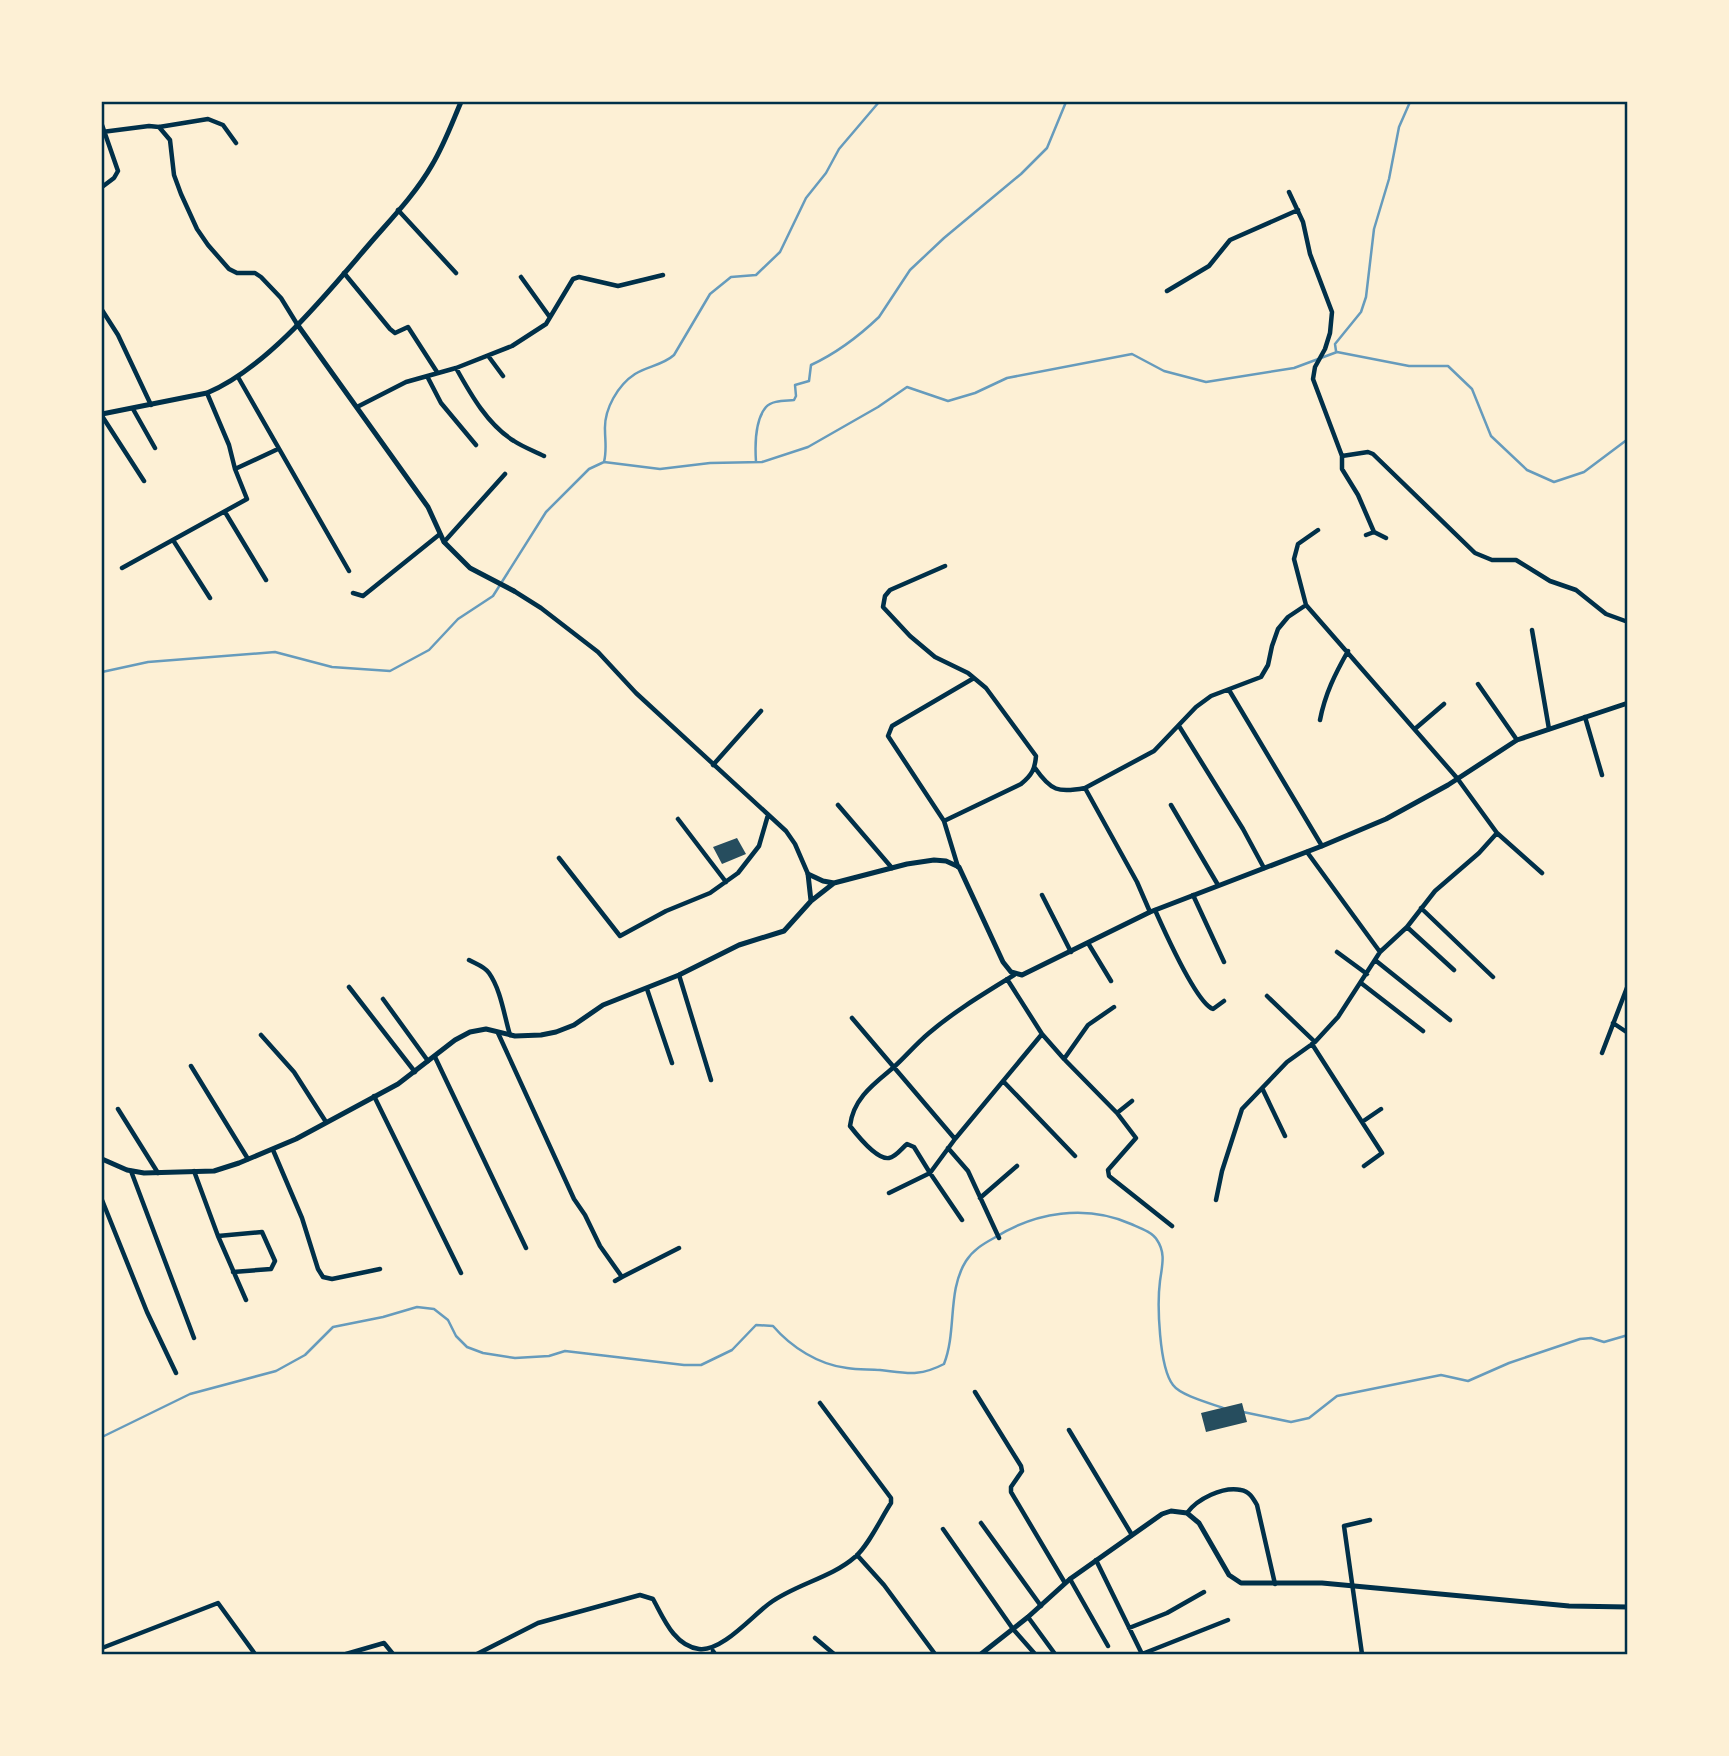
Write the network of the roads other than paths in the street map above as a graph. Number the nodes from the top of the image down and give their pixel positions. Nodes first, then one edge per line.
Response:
1 (461, 102) edge
2 (159, 127) junction
3 (102, 128) edge
4 (236, 143) dead end
5 (102, 187) edge
6 (1289, 192) dead end
7 (398, 210) junction
8 (1298, 210) junction
9 (344, 273) junction
10 (456, 273) dead end
11 (663, 275) dead end
12 (521, 277) dead end
13 (1167, 291) dead end
14 (102, 310) edge
15 (549, 316) junction
16 (297, 324) junction
17 (489, 357) junction
18 (456, 368) junction
19 (437, 372) junction
20 (427, 376) junction
21 (503, 376) dead end
22 (238, 377) junction
23 (207, 393) junction
24 (151, 406) junction
25 (357, 407) junction
26 (133, 409) junction
27 (102, 415) edge
28 (476, 445) dead end
29 (155, 448) dead end
30 (279, 449) junction
31 (544, 456) dead end
32 (1342, 456) junction
33 (234, 469) junction
34 (505, 474) dead end
35 (144, 481) dead end
36 (225, 512) junction
37 (1318, 530) dead end
38 (1374, 532) junction
39 (440, 534) junction
40 (1366, 535) dead end
41 (1385, 538) dead end
42 (173, 540) junction
43 (444, 542) junction
44 (945, 566) dead end
45 (122, 568) dead end
46 (349, 570) dead end
47 (266, 580) dead end
48 (514, 592) joint
49 (353, 593) dead end
50 (209, 598) dead end
51 (1306, 605) junction
52 (1628, 622) edge
53 (1532, 630) dead end
54 (1348, 651) junction
55 (974, 678) junction
56 (1478, 684) dead end
57 (1229, 690) junction
58 (1628, 703) edge
59 (1444, 704) dead end
60 (761, 711) dead end
61 (1585, 717) junction
62 (1320, 720) dead end
63 (1179, 726) junction
64 (1416, 728) junction
65 (1549, 729) junction
66 (1517, 740) junction
67 (713, 765) junction
68 (1035, 768) junction
69 (1602, 775) dead end
70 (1458, 778) junction
71 (1085, 788) junction
72 (838, 805) dead end
73 (1171, 805) dead end
74 (768, 815) junction
75 (678, 819) dead end
76 (944, 821) junction
77 (1497, 832) junction
78 (1322, 846) junction
79 (1307, 852) junction
80 (559, 858) dead end
81 (958, 867) junction
82 (892, 868) junction
83 (1264, 868) junction
84 (1542, 873) dead end
85 (808, 874) junction
86 (726, 882) junction
87 (834, 883) junction
88 (1218, 885) junction
89 (1042, 895) dead end
90 (1193, 895) junction
91 (811, 901) junction
92 (1421, 908) junction
93 (1152, 911) junction
94 (1407, 927) junction
95 (1088, 943) junction
96 (1071, 952) junction
97 (1380, 952) junction
98 (1337, 953) dead end
99 (469, 960) dead end
100 (1375, 960) junction
101 (1224, 961) dead end
102 (1454, 970) dead end
103 (1367, 974) junction
104 (679, 975) junction
105 (1014, 975) junction
106 (1493, 977) dead end
107 (1007, 979) junction
108 (1111, 981) dead end
109 (1361, 984) junction
110 (1628, 985) edge
111 (349, 987) dead end
112 (647, 989) junction
113 (1267, 996) dead end
114 (383, 999) dead end
115 (1224, 1001) dead end
116 (1114, 1007) dead end
117 (852, 1018) dead end
118 (1450, 1020) dead end
119 (1613, 1023) junction
120 (1423, 1031) dead end
121 (498, 1033) junction
122 (1628, 1033) edge
123 (1042, 1034) junction
124 (261, 1035) dead end
125 (510, 1035) junction
126 (1314, 1043) junction
127 (1602, 1053) dead end
128 (435, 1057) junction
129 (1063, 1059) junction
130 (428, 1061) junction
131 (672, 1063) dead end
132 (191, 1066) dead end
133 (894, 1067) junction
134 (415, 1072) junction
135 (711, 1080) dead end
136 (1003, 1081) junction
137 (1263, 1090) junction
138 (374, 1096) junction
139 (1132, 1101) dead end
140 (118, 1109) dead end
141 (1381, 1109) dead end
142 (1117, 1114) junction
143 (327, 1122) junction
144 (1362, 1122) junction
145 (1285, 1136) dead end
146 (955, 1139) junction
147 (948, 1148) junction
148 (273, 1150) junction
149 (1075, 1156) dead end
150 (102, 1159) edge
151 (248, 1159) junction
152 (1017, 1166) dead end
153 (1364, 1166) dead end
154 (131, 1171) junction
155 (194, 1171) junction
156 (158, 1173) junction
157 (929, 1173) junction
158 (889, 1193) dead end
159 (980, 1198) junction
160 (102, 1200) edge
161 (1216, 1200) dead end
162 (962, 1220) dead end
163 (1172, 1226) dead end
164 (218, 1236) junction
165 (999, 1238) dead end
166 (526, 1248) dead end
167 (679, 1248) dead end
168 (380, 1269) dead end
169 (233, 1272) junction
170 (461, 1273) dead end
171 (622, 1277) junction
172 (615, 1281) dead end
173 (246, 1300) dead end
174 (194, 1338) dead end
175 (176, 1373) dead end
176 (975, 1392) dead end
177 (820, 1403) dead end
178 (1069, 1430) dead end
179 (1187, 1513) junction
180 (1370, 1520) dead end
181 (981, 1523) dead end
182 (943, 1529) dead end
183 (1132, 1535) junction
184 (857, 1555) junction
185 (1096, 1560) junction
186 (1068, 1581) junction
187 (1275, 1584) junction
188 (1353, 1585) junction
189 (1204, 1592) dead end
190 (1041, 1606) junction
191 (1628, 1607) edge
192 (1028, 1617) junction
193 (1228, 1620) dead end
194 (1129, 1628) junction
195 (1013, 1629) junction
196 (815, 1638) dead end
197 (1108, 1646) dead end
198 (102, 1648) edge
199 (255, 1654) edge
200 (346, 1654) edge
201 (393, 1654) edge
202 (477, 1654) edge
203 (834, 1654) edge
204 (936, 1654) edge
205 (981, 1654) edge
206 (1035, 1654) edge
207 (1055, 1654) edge
208 (1362, 1654) edge

1 - 7 street
2 - 3 street
2 - 4 street
2 - 16 street
3 - 5 street
6 - 8 street
7 - 9 street
7 - 10 street
8 - 13 street
8 - 32 street
9 - 16 street
9 - 19 street
11 - 15 street
12 - 15 street
14 - 24 street
15 - 17 street
16 - 22 street
16 - 25 street
17 - 18 street
17 - 21 street
18 - 19 street
18 - 31 street
19 - 20 street
20 - 25 street
20 - 28 street
22 - 23 street
22 - 30 street
23 - 24 street
23 - 33 street
24 - 26 street
25 - 39 street
26 - 27 street
26 - 29 street
27 - 35 street
30 - 33 street
30 - 46 street
32 - 38 street
32 - 52 street
33 - 36 street
34 - 43 street
36 - 42 street
36 - 47 street
37 - 51 street
38 - 40 street
38 - 41 street
39 - 43 street
39 - 49 street
42 - 45 street
42 - 50 street
43 - 48 street
44 - 55 street
48 - 67 street
51 - 54 street
51 - 57 street
53 - 65 street
54 - 62 street
54 - 64 street
55 - 68 street
55 - 76 street
56 - 66 street
57 - 63 street
57 - 78 street
58 - 61 street
59 - 64 street
60 - 67 street
61 - 65 street
61 - 69 street
63 - 71 street
63 - 83 street
64 - 70 street
65 - 66 street
66 - 70 street
67 - 74 street
68 - 71 street
68 - 76 street
70 - 77 street
70 - 78 street
71 - 93 street
72 - 82 street
73 - 88 street
74 - 85 street
74 - 86 street
75 - 86 street
76 - 81 street
77 - 84 street
77 - 92 street
78 - 79 street
79 - 83 street
79 - 97 street
80 - 86 street
81 - 82 street
81 - 105 street
82 - 87 street
83 - 88 street
85 - 87 street
85 - 91 street
87 - 91 street
88 - 90 street
89 - 96 street
90 - 93 street
90 - 101 street
91 - 104 street
92 - 94 street
92 - 106 street
93 - 95 street
93 - 115 street
94 - 97 street
94 - 102 street
95 - 96 street
95 - 108 street
96 - 105 street
97 - 100 street
98 - 103 street
99 - 125 street
100 - 103 street
100 - 118 street
103 - 109 street
104 - 112 street
104 - 135 street
105 - 107 street
107 - 123 street
107 - 133 street
109 - 120 street
109 - 126 street
110 - 119 street
111 - 134 street
112 - 125 street
112 - 131 street
113 - 126 street
114 - 130 street
116 - 129 street
117 - 133 street
119 - 122 street
119 - 127 street
121 - 125 street
121 - 128 street
121 - 171 street
123 - 129 street
123 - 136 street
124 - 143 street
126 - 137 street
126 - 144 street
128 - 130 street
128 - 166 street
129 - 142 street
130 - 134 street
132 - 151 street
133 - 146 street
133 - 157 street
134 - 138 street
136 - 146 street
136 - 149 street
137 - 145 street
137 - 161 street
138 - 143 street
138 - 170 street
139 - 142 street
140 - 156 street
141 - 144 street
142 - 163 street
143 - 148 street
144 - 153 street
146 - 147 street
147 - 157 street
147 - 159 street
148 - 151 street
148 - 168 street
150 - 154 street
151 - 155 street
152 - 159 street
154 - 156 street
154 - 174 street
155 - 156 street
155 - 164 street
157 - 158 street
157 - 162 street
159 - 165 street
160 - 175 street
164 - 169 street
164 - 169 street
167 - 171 street
169 - 173 street
171 - 172 street
176 - 186 street
177 - 184 street
178 - 183 street
179 - 183 street
179 - 187 street
179 - 187 street
180 - 188 street
181 - 190 street
182 - 195 street
183 - 185 street
184 - 202 street
184 - 204 street
185 - 186 street
185 - 194 street
186 - 190 street
186 - 197 street
187 - 188 street
188 - 191 street
188 - 208 street
189 - 194 street
190 - 192 street
192 - 195 street
192 - 207 street
193 - 194 street
195 - 205 street
195 - 206 street
196 - 203 street
198 - 199 street
200 - 201 street

